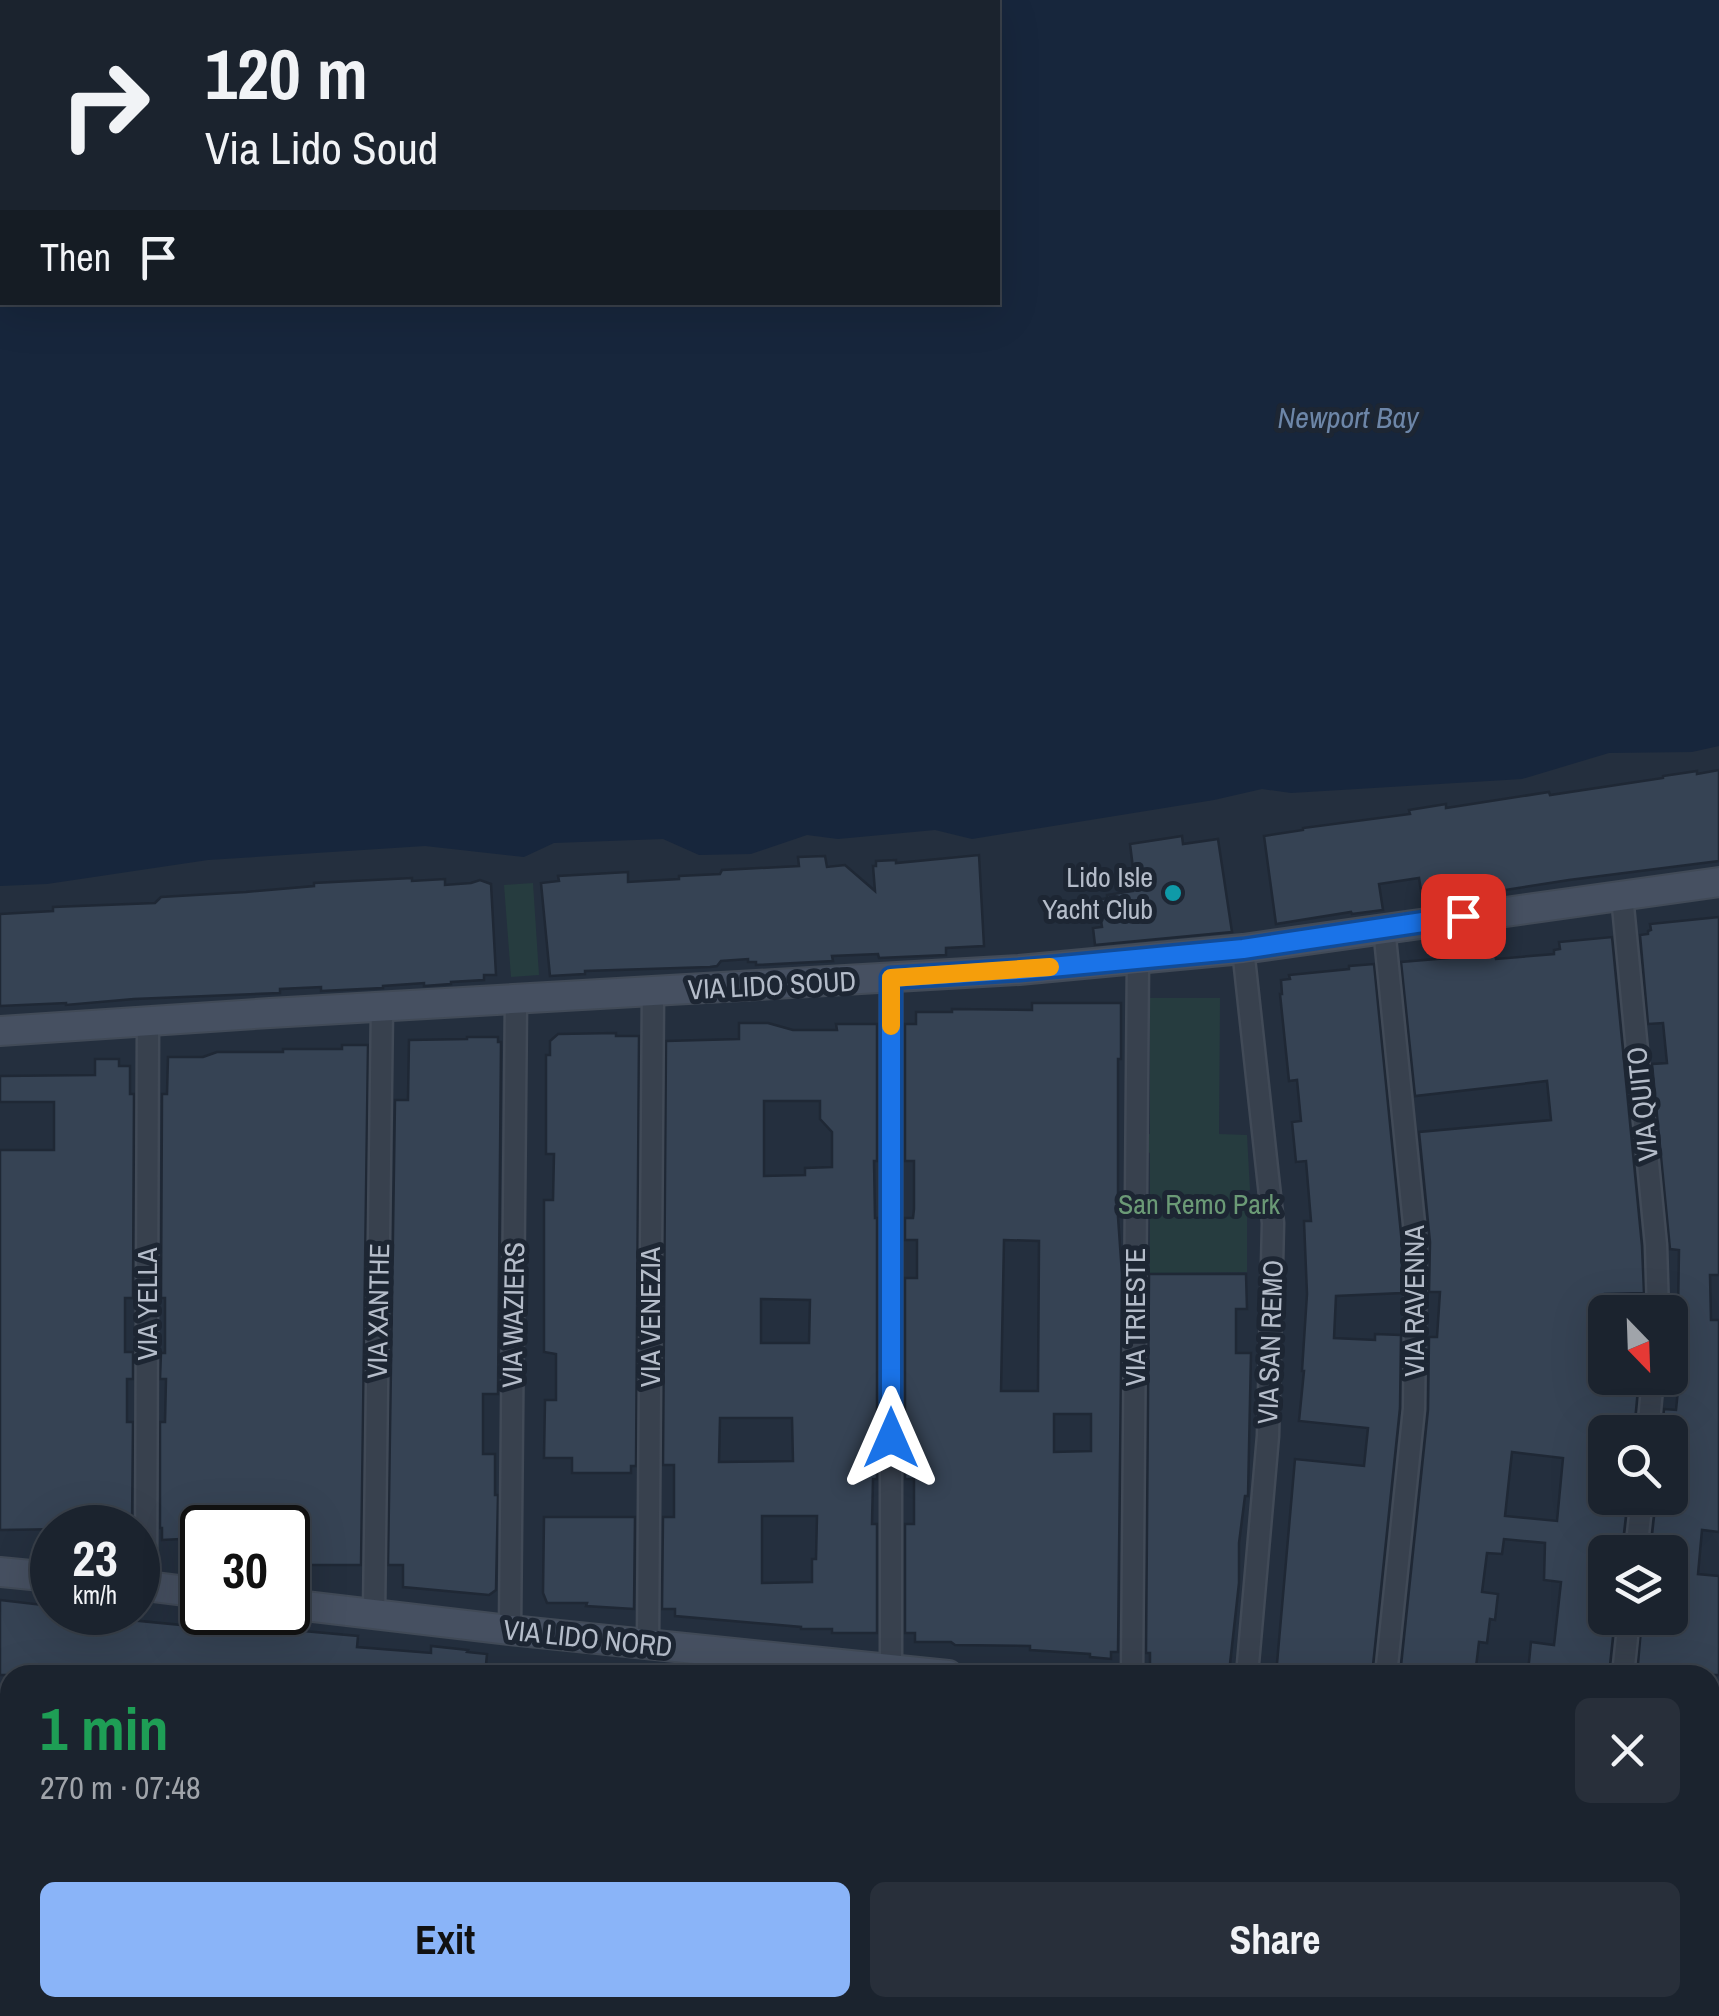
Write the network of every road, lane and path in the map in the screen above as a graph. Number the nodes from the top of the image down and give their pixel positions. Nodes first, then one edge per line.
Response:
1 (1719, 882) edge
2 (1622, 896) junction
3 (1384, 928) junction
4 (1243, 949) junction
5 (1138, 958) junction
6 (891, 978) junction
7 (653, 991) junction
8 (516, 999) junction
9 (382, 1007) junction
10 (148, 1021) junction
11 (0, 1031) edge
12 (1657, 1295) edge
13 (143, 1505) edge
14 (0, 1572) edge
15 (30, 1575) edge
16 (310, 1607) edge
17 (374, 1614) junction
18 (510, 1630) junction
19 (1627, 1635) edge
20 (648, 1643) junction
21 (862, 1665) edge
22 (891, 1665) edge
23 (1132, 1665) edge
24 (1248, 1665) edge
25 (1387, 1665) edge
26 (1624, 1665) edge

1 - 2 street, VIA LIDO SOUD
2 - 3 street, VIA LIDO SOUD
2 - 12 street, VIA QUITO
3 - 4 street, VIA LIDO SOUD
3 - 25 street, VIA RAVENNA
4 - 5 street, VIA LIDO SOUD
4 - 24 street, VIA SAN REMO
5 - 6 street, VIA LIDO SOUD
5 - 23 street, VIA TRIESTE
6 - 7 street, VIA LIDO SOUD
6 - 22 street
7 - 8 street, VIA LIDO SOUD
7 - 20 street, VIA VENEZIA
8 - 9 street, VIA LIDO SOUD
8 - 18 street, VIA WAZIERS
9 - 10 street, VIA LIDO SOUD
9 - 17 street, VIA XANTHE
10 - 11 street, VIA LIDO SOUD
10 - 13 street, VIA YELLA
14 - 15 street
16 - 17 street, VIA LIDO NORD
17 - 18 street, VIA LIDO NORD
18 - 20 street, VIA LIDO NORD
19 - 26 street
20 - 21 street, VIA LIDO NORD

